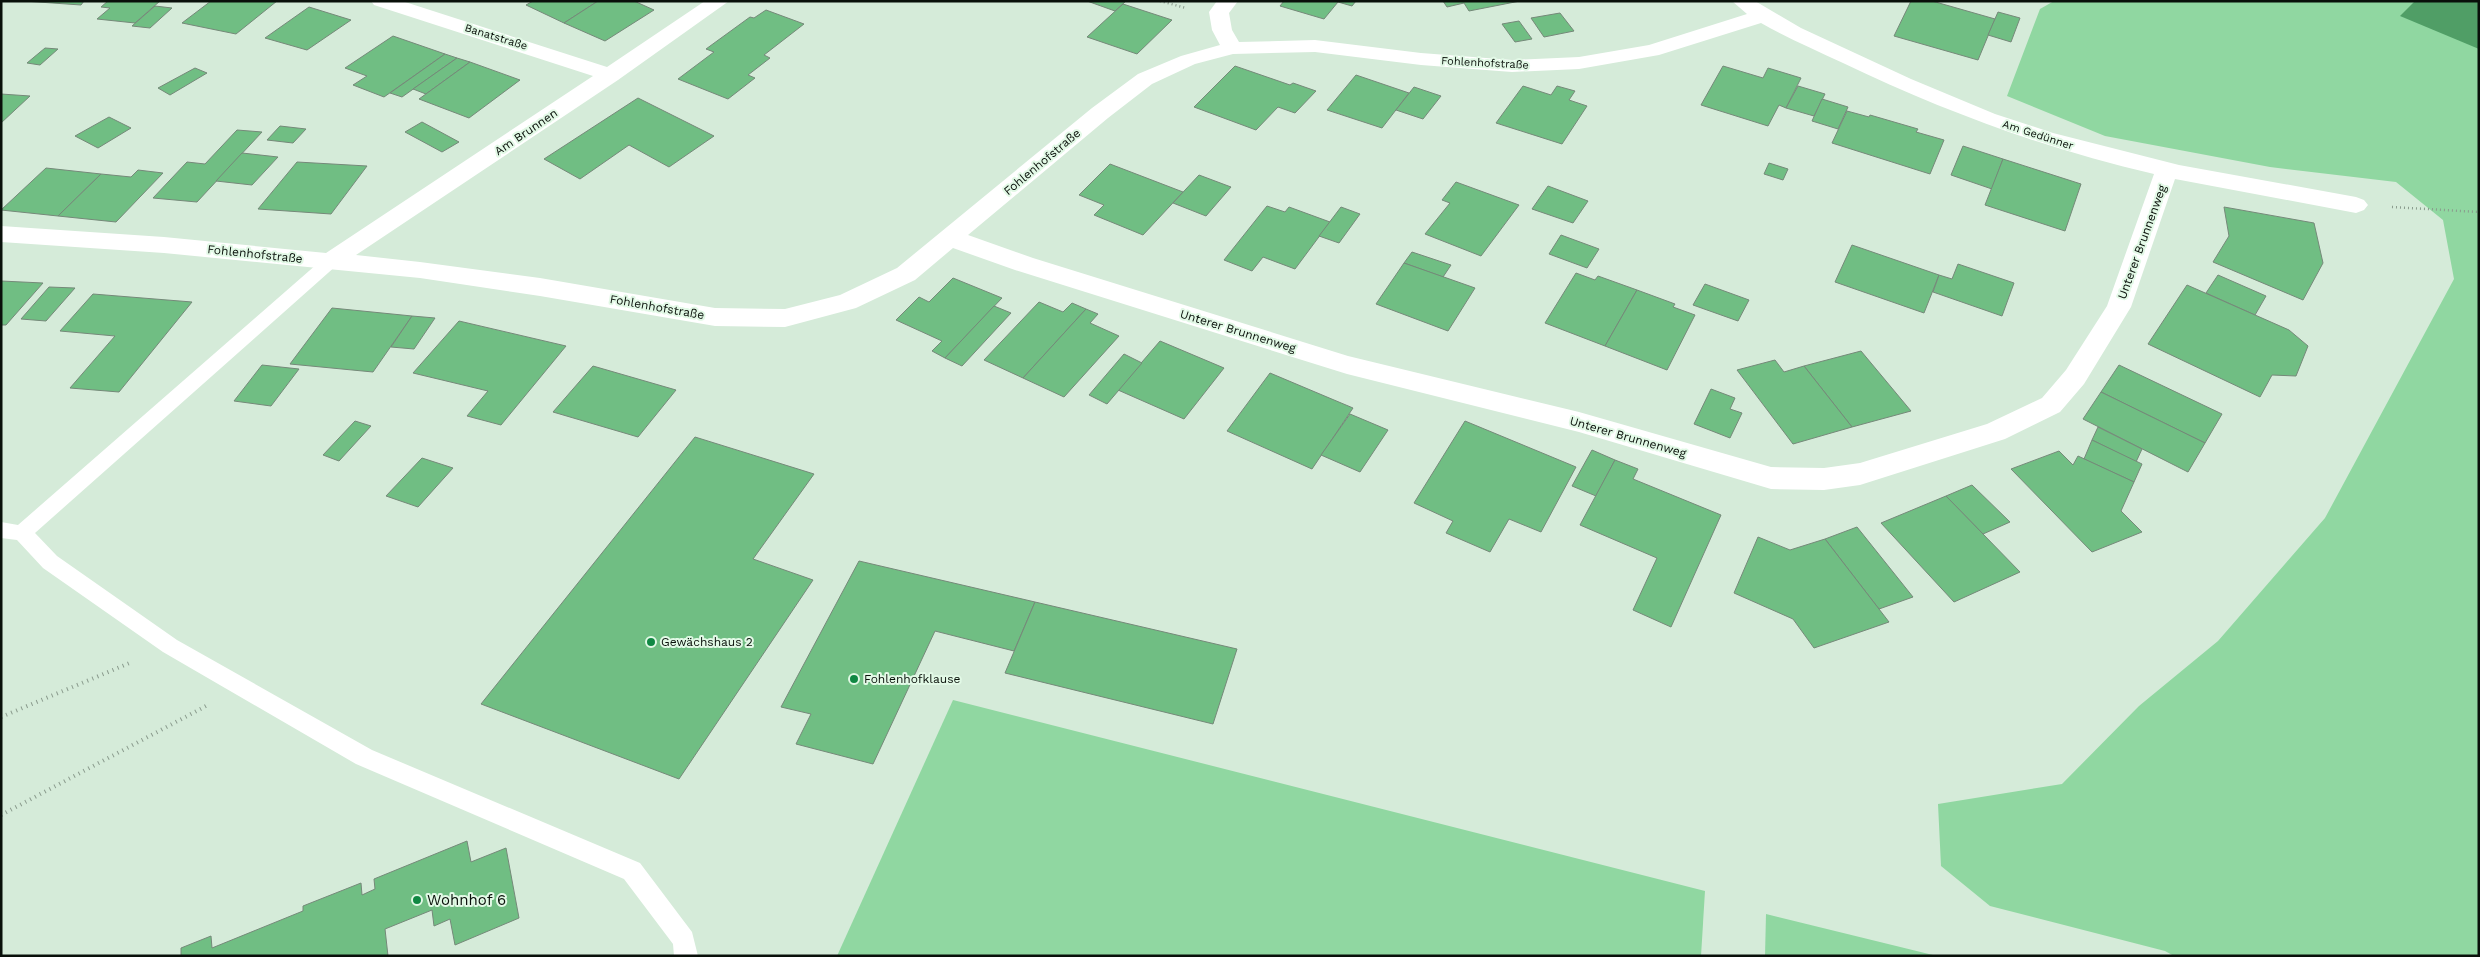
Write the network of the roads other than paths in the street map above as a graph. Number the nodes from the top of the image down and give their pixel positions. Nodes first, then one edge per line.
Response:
1 (381, 1) edge
2 (719, 1) edge
3 (1228, 1) edge
4 (1742, 1) edge
5 (1762, 16) junction
6 (1232, 48) junction
7 (611, 76) junction
8 (2167, 170) junction
9 (2356, 205) road end
10 (1, 234) edge
11 (951, 238) junction
12 (331, 261) junction
13 (11, 531) edge
14 (686, 956) edge

1 - 7 street, Banatstraße
2 - 7 street, Am Brunnen
3 - 6 street
4 - 5 street, Am Gedünner
5 - 6 street, Fohlenhofstraße
5 - 8 street, Am Gedünner
6 - 11 street, Fohlenhofstraße
7 - 12 street, Am Brunnen
8 - 9 street, Am Gedünner
8 - 11 street, Unterer Brunnenweg
10 - 12 street, Fohlenhofstraße
11 - 12 street, Fohlenhofstraße
12 - 13 lane
13 - 14 lane

